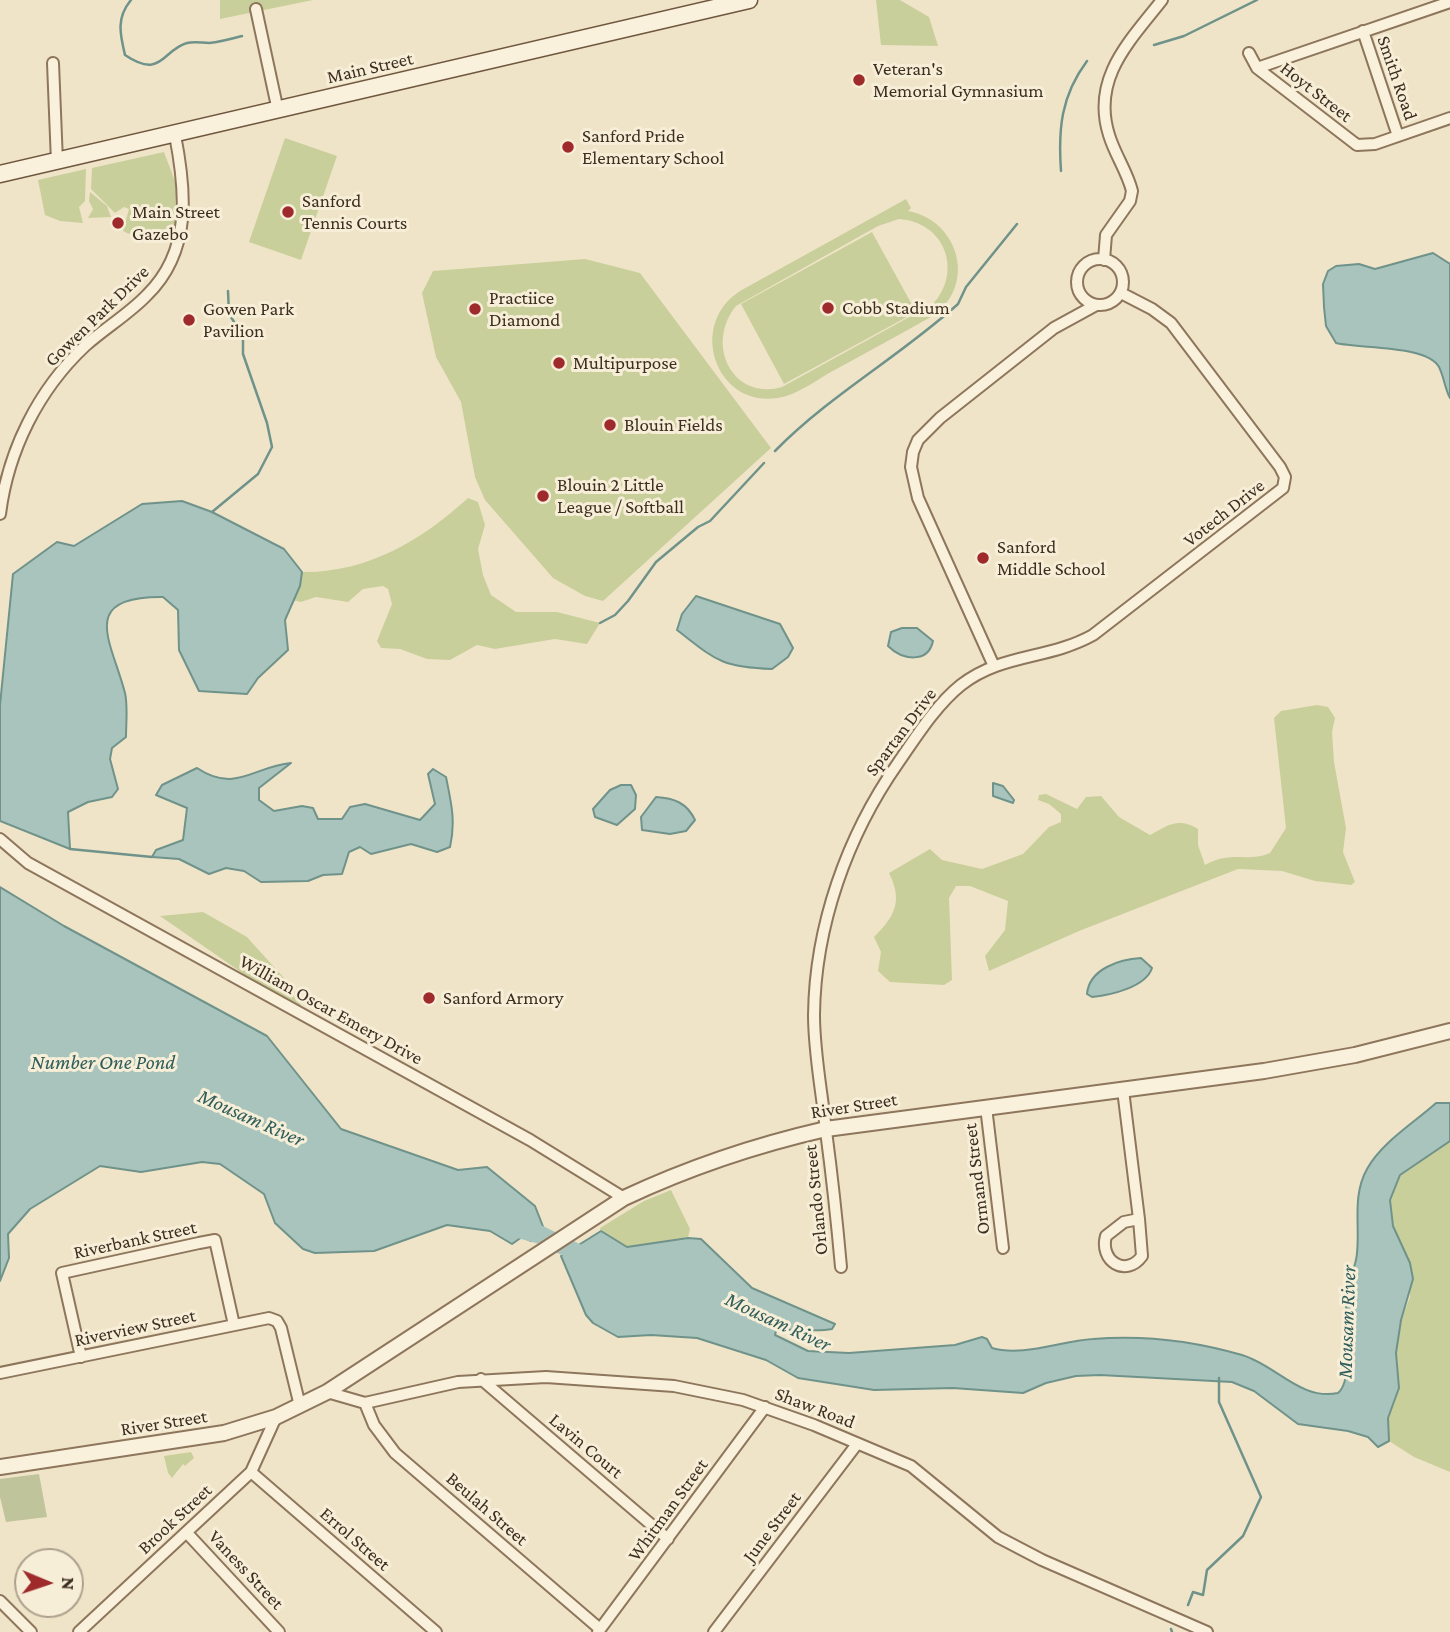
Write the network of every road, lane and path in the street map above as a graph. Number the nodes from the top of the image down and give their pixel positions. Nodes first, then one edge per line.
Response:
1 (749, 0) edge
2 (1162, 0) edge
3 (1450, 2) edge
4 (256, 9) dead end
5 (1363, 31) junction
6 (1249, 53) dead end
7 (54, 63) dead end
8 (1257, 68) junction
9 (278, 111) junction
10 (1450, 118) edge
11 (175, 135) junction
12 (1398, 136) junction
13 (57, 162) junction
14 (0, 174) edge
15 (1104, 260) junction
16 (1121, 293) junction
17 (1096, 305) junction
18 (0, 514) edge
19 (993, 664) junction
20 (0, 839) edge
21 (0, 853) edge
22 (18, 857) junction
23 (1450, 1031) edge
24 (1122, 1090) junction
25 (986, 1107) junction
26 (826, 1129) junction
27 (624, 1198) junction
28 (1139, 1219) junction
29 (1003, 1248) dead end
30 (841, 1267) dead end
31 (234, 1325) junction
32 (81, 1357) junction
33 (0, 1373) edge
34 (481, 1379) junction
35 (327, 1392) junction
36 (365, 1403) junction
37 (300, 1406) junction
38 (765, 1407) junction
39 (276, 1417) junction
40 (858, 1444) junction
41 (0, 1467) edge
42 (251, 1472) junction
43 (187, 1532) junction
44 (668, 1539) junction
45 (0, 1601) edge
46 (599, 1631) edge
47 (31, 1632) edge
48 (79, 1632) edge
49 (279, 1632) edge
50 (436, 1632) edge
51 (714, 1632) edge
52 (1207, 1632) edge

1 - 9 main road, Main Street
2 - 15 street
3 - 5 street
4 - 9 street
5 - 8 street
5 - 12 street, Smith Road
6 - 8 street, Hoyt Street
7 - 13 street
8 - 12 street, Hoyt Street
9 - 11 main road, Main Street
10 - 12 street, Hoyt Street
11 - 13 main road, Main Street
11 - 18 street, Gowen Park Drive
13 - 14 main road, Main Street
15 - 16 street
15 - 17 street
16 - 17 street
16 - 19 street, Votech Drive
17 - 19 street
19 - 26 street, Spartan Drive
20 - 22 street, William Oscar Emery Drive
21 - 22 street, William Oscar Emery Drive
22 - 27 street, William Oscar Emery Drive
23 - 24 street, River Street
24 - 25 street, River Street
24 - 28 street
25 - 26 street, River Street
25 - 29 street, Ormand Street
26 - 27 street, River Street
26 - 30 street, Orlando Street
27 - 35 street, River Street
28 - 28 street
31 - 32 street, Riverview Street
31 - 32 street, Riverbank Street
31 - 37 street, Riverview Street
32 - 33 street, Riverview Street
34 - 36 street, Shaw Road
34 - 38 street, Shaw Road
34 - 44 street, Lavin Court
35 - 36 street
35 - 37 street, River Street
36 - 46 street, Beulah Street
37 - 39 street, River Street
38 - 40 street, Shaw Road
38 - 44 street, Whitman Street
39 - 41 street, River Street
39 - 42 street, Brook Street
40 - 51 street, June Street
40 - 52 street, Shaw Road
42 - 43 street, Brook Street
42 - 50 street, Errol Street
43 - 48 street, Brook Street
43 - 49 street, Vaness Street
44 - 46 street, Whitman Street
45 - 47 street

